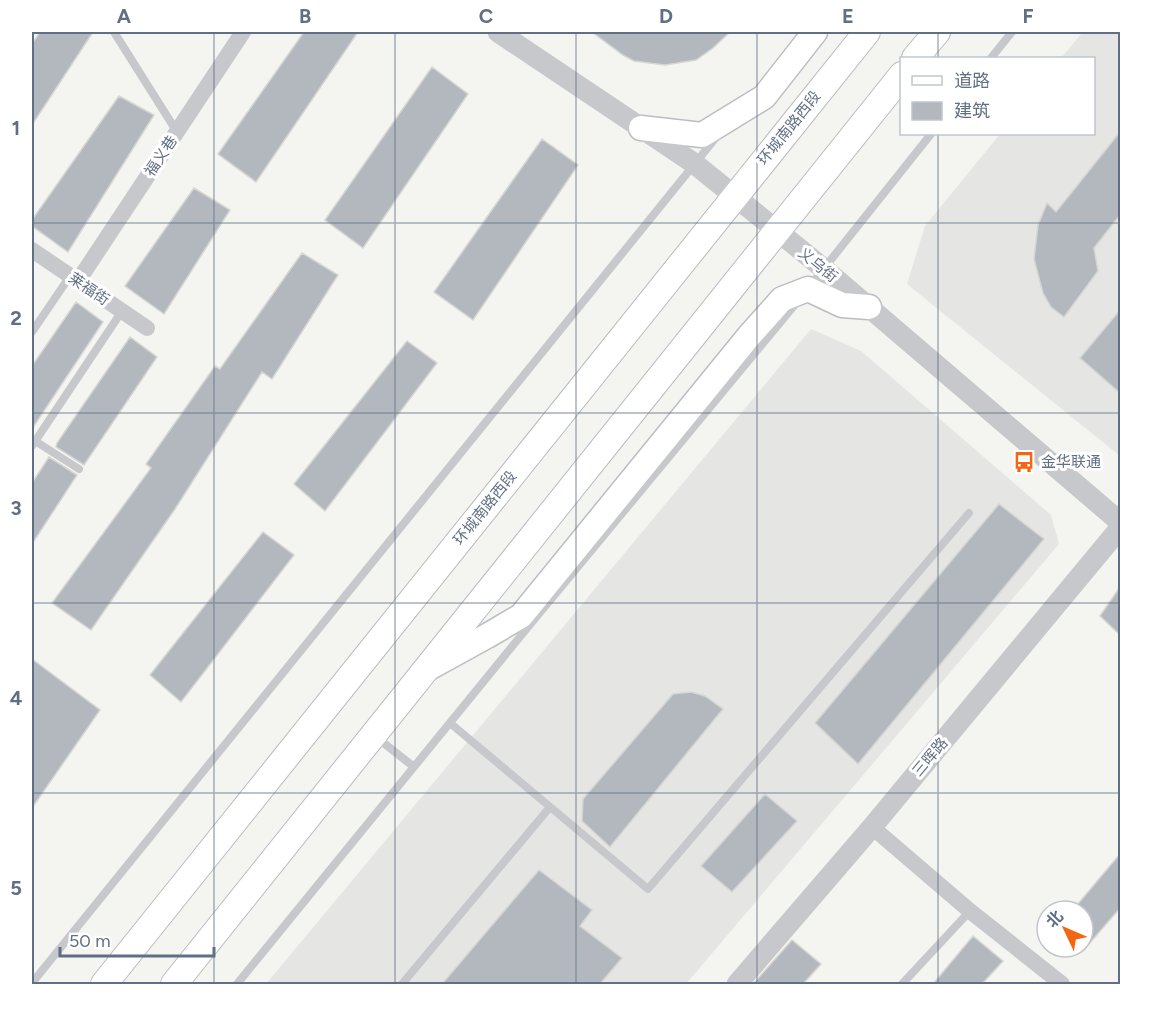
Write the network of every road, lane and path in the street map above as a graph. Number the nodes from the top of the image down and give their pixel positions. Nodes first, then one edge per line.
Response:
1 (114, 32) edge
2 (243, 32) edge
3 (498, 32) edge
4 (815, 32) edge
5 (867, 32) edge
6 (937, 32) edge
7 (1012, 32) edge
8 (916, 57) edge
9 (992, 57) edge
10 (900, 77) edge
11 (754, 91) dead end
12 (733, 116) junction
13 (641, 128) junction
14 (177, 132) junction
15 (930, 135) edge
16 (695, 164) junction
17 (734, 197) junction
18 (776, 231) junction
19 (32, 250) edge
20 (823, 268) junction
21 (74, 279) junction
22 (808, 289) junction
23 (869, 307) junction
24 (122, 311) junction
25 (147, 328) dead end
26 (32, 332) edge
27 (33, 442) edge
28 (79, 469) dead end
29 (969, 513) dead end
30 (1120, 522) edge
31 (1120, 528) edge
32 (425, 670) junction
33 (450, 723) junction
34 (373, 735) junction
35 (414, 767) junction
36 (550, 807) junction
37 (872, 827) junction
38 (970, 911) junction
39 (32, 983) edge
40 (104, 984) edge
41 (176, 984) edge
42 (237, 984) edge
43 (402, 984) edge
44 (737, 984) edge
45 (902, 984) edge
46 (1062, 984) edge

1 - 14 lane
2 - 14 street, 福义巷
3 - 13 street, 义乌街
4 - 12 main road
5 - 17 main road, 环城南路西段
6 - 8 main road
7 - 9 lane
10 - 18 main road
11 - 12 lane
12 - 13 main road
12 - 16 lane
13 - 16 street, 义乌街
14 - 21 street, 福义巷
15 - 20 lane
16 - 17 street, 义乌街
16 - 39 lane
17 - 18 street, 义乌街
17 - 40 main road, 环城南路西段
18 - 20 street, 义乌街
18 - 32 main road
19 - 21 street, 莱福街
20 - 22 lane
20 - 23 street, 义乌街
21 - 24 street, 莱福街
21 - 26 lane
22 - 23 main road
22 - 32 main road
22 - 33 lane
23 - 30 street, 义乌街
24 - 25 street, 莱福街
24 - 27 lane
27 - 28 lane
29 - 36 lane
31 - 37 street, 三晖路
32 - 34 main road
33 - 35 lane
33 - 36 lane
34 - 35 lane
34 - 41 main road
35 - 42 lane
36 - 43 lane
37 - 38 street
37 - 44 street, 三晖路
38 - 45 lane
38 - 46 street

